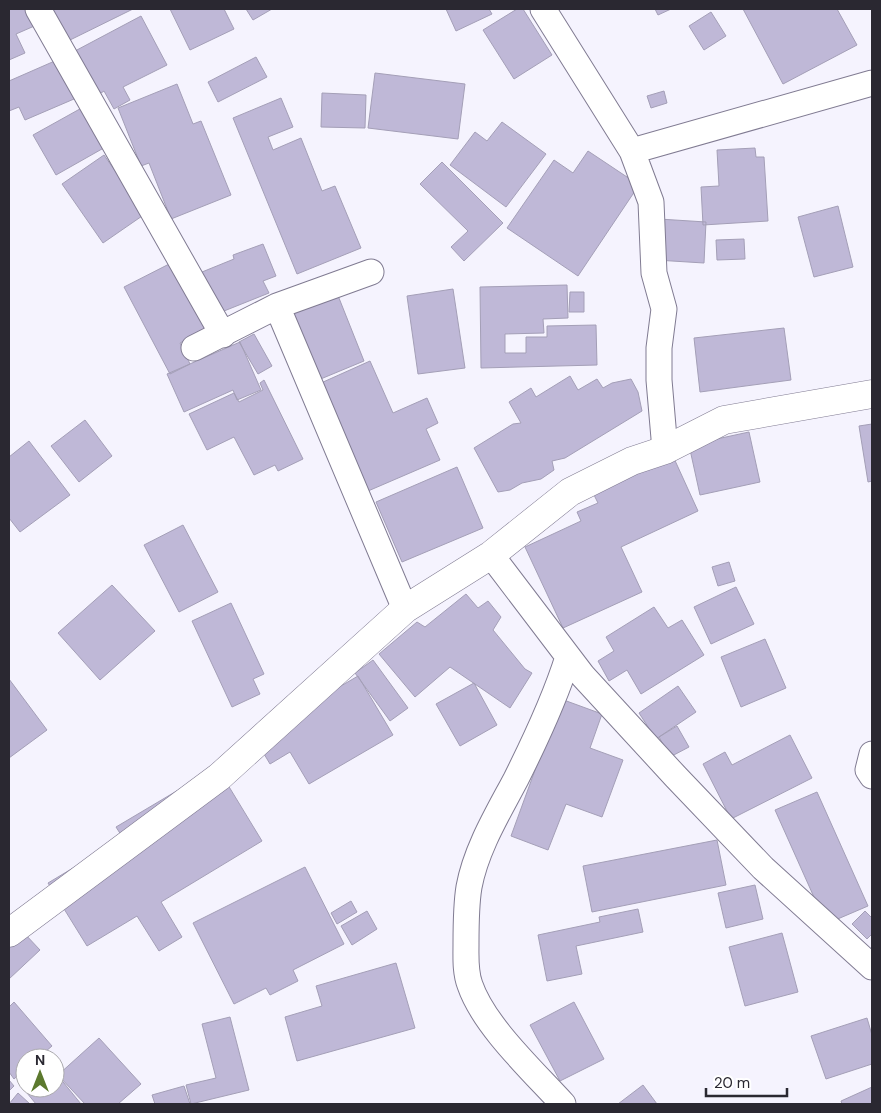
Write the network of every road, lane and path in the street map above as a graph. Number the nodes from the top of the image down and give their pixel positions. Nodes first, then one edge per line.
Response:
1 (38, 9) edge
2 (543, 9) edge
3 (872, 84) edge
4 (632, 151) junction
5 (371, 272) dead end
6 (276, 306) junction
7 (223, 335) junction
8 (194, 348) dead end
9 (872, 394) edge
10 (665, 450) junction
11 (491, 555) junction
12 (405, 609) junction
13 (568, 657) junction
14 (872, 754) edge
15 (872, 776) edge
16 (9, 933) edge
17 (872, 967) edge
18 (563, 1104) edge

1 - 7 street
2 - 4 street
3 - 4 street
4 - 10 street
5 - 6 street
6 - 7 street
6 - 12 street
7 - 8 street
9 - 10 street
10 - 11 street
11 - 12 street
11 - 13 street
12 - 16 street
13 - 17 street
13 - 18 street
14 - 15 street

